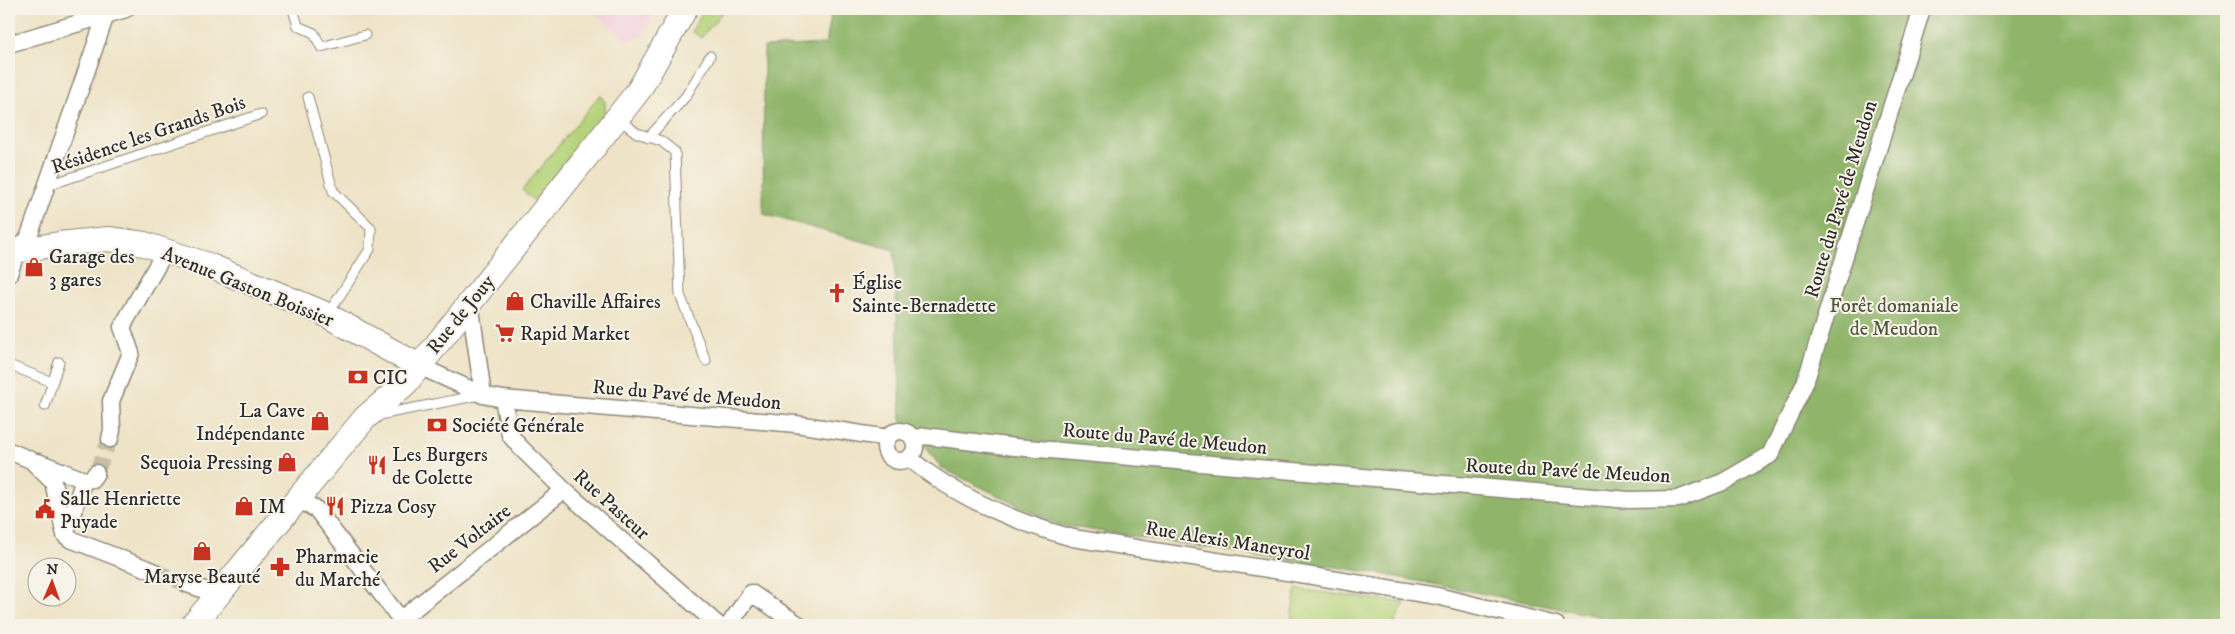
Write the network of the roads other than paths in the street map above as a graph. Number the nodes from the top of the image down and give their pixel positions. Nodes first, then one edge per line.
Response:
1 (126, 9) edge
2 (293, 9) edge
3 (685, 9) edge
4 (1922, 9) edge
5 (107, 12) edge
6 (366, 35) dead end
7 (9, 44) edge
8 (710, 56) dead end
9 (308, 97) dead end
10 (261, 114) dead end
11 (617, 118) junction
12 (648, 138) junction
13 (46, 186) junction
14 (166, 250) junction
15 (13, 251) edge
16 (9, 274) edge
17 (470, 302) junction
18 (327, 316) junction
19 (706, 361) dead end
20 (58, 362) dead end
21 (9, 365) edge
22 (419, 366) junction
23 (52, 382) junction
24 (483, 395) junction
25 (503, 399) junction
26 (45, 406) dead end
27 (364, 418) junction
28 (888, 438) junction
29 (110, 439) tunnel mouth
30 (914, 439) junction
31 (9, 451) edge
32 (909, 458) junction
33 (31, 460) junction
34 (564, 490) junction
35 (297, 498) junction
36 (65, 535) junction
37 (152, 571) tunnel mouth
38 (187, 584) tunnel mouth
39 (219, 595) junction
40 (403, 622) edge
41 (194, 625) edge
42 (718, 625) edge
43 (729, 625) edge
44 (799, 625) edge
45 (1556, 625) edge

1 - 5 street
2 - 6 lane
3 - 11 main road, Rue de Jouy
4 - 30 street, Route du Pavé de Meudon
5 - 7 street
5 - 13 street
8 - 12 lane
9 - 18 lane
10 - 13 lane, Résidence les Grands Bois
11 - 12 lane
11 - 17 main road, Rue de Jouy
12 - 19 lane
13 - 15 street
14 - 15 main road, Avenue Gaston Boissier
14 - 18 main road, Avenue Gaston Boissier
14 - 29 street
15 - 16 street
17 - 22 main road, Rue de Jouy
17 - 24 street
18 - 22 main road, Avenue Gaston Boissier
20 - 23 lane
21 - 23 lane
22 - 24 street, Rue du Pavé de Meudon
22 - 27 main road, Rue de Jouy
23 - 26 lane
24 - 25 street, Rue du Pavé de Meudon
24 - 27 lane
25 - 28 street, Rue du Pavé de Meudon
25 - 34 street, Rue Pasteur
27 - 35 main road, Rue de Jouy
28 - 30 street
28 - 32 street
30 - 32 street
31 - 33 street
32 - 45 street, Rue Alexis Maneyrol
33 - 36 street
33 - 36 street
34 - 40 street, Rue Voltaire
34 - 42 street, Rue Pasteur
35 - 39 main road, Rue de Jouy
35 - 40 street
36 - 37 street
38 - 39 street
39 - 41 main road, Rue de Jouy
43 - 44 street

